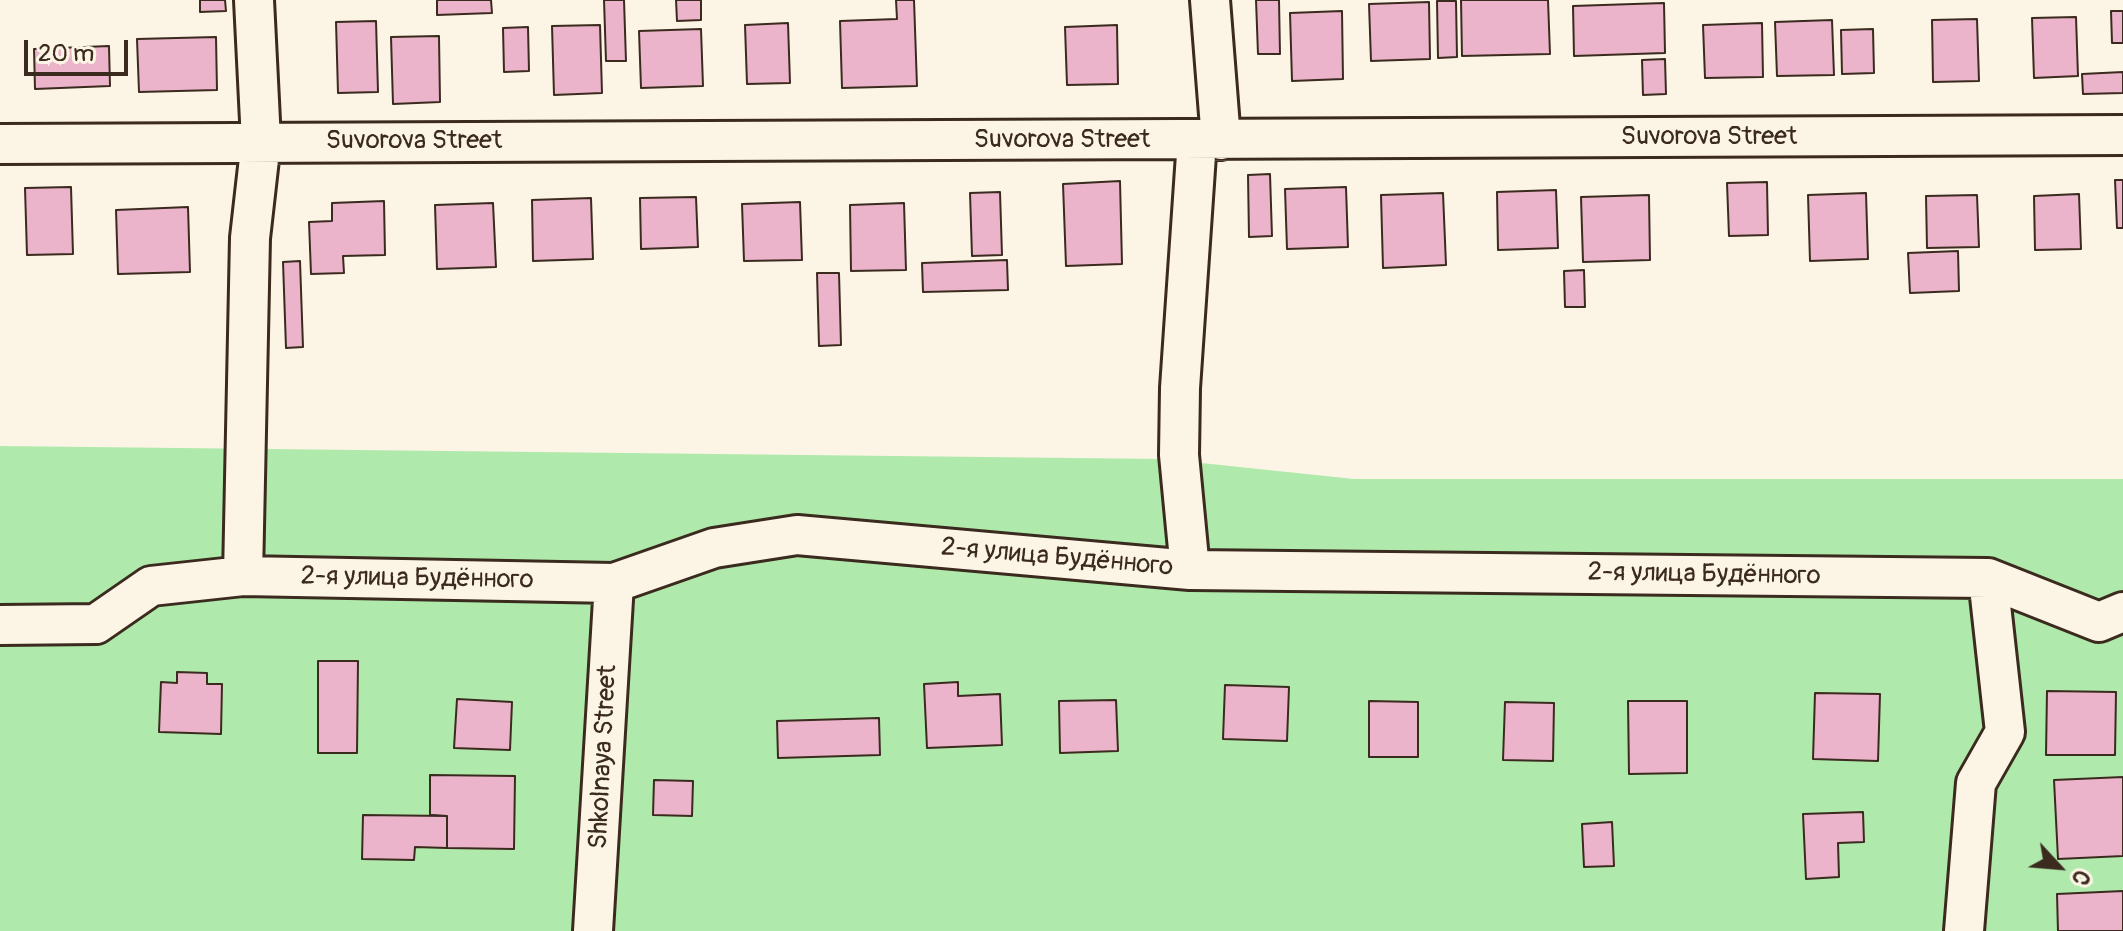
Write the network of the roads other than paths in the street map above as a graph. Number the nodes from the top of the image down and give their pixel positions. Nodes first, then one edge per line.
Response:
1 (254, 0) edge
2 (1210, 0) edge
3 (2123, 135) edge
4 (1209, 140) junction
5 (261, 141) junction
6 (0, 144) edge
7 (1190, 570) junction
8 (243, 576) junction
9 (1988, 578) junction
10 (614, 583) junction
11 (2123, 612) edge
12 (0, 625) edge
13 (593, 931) edge
14 (1964, 931) edge

1 - 5 street
2 - 4 street
3 - 4 street, Suvorova Street
4 - 5 street, Suvorova Street
4 - 7 street
5 - 6 street, Suvorova Street
5 - 8 street
7 - 9 street, 2-я улица Будённого
7 - 10 street, 2-я улица Будённого
8 - 10 street, 2-я улица Будённого
8 - 12 street, 2-я улица Будённого
9 - 11 street, 2-я улица Будённого
9 - 14 street
10 - 13 street, Shkolnaya Street

